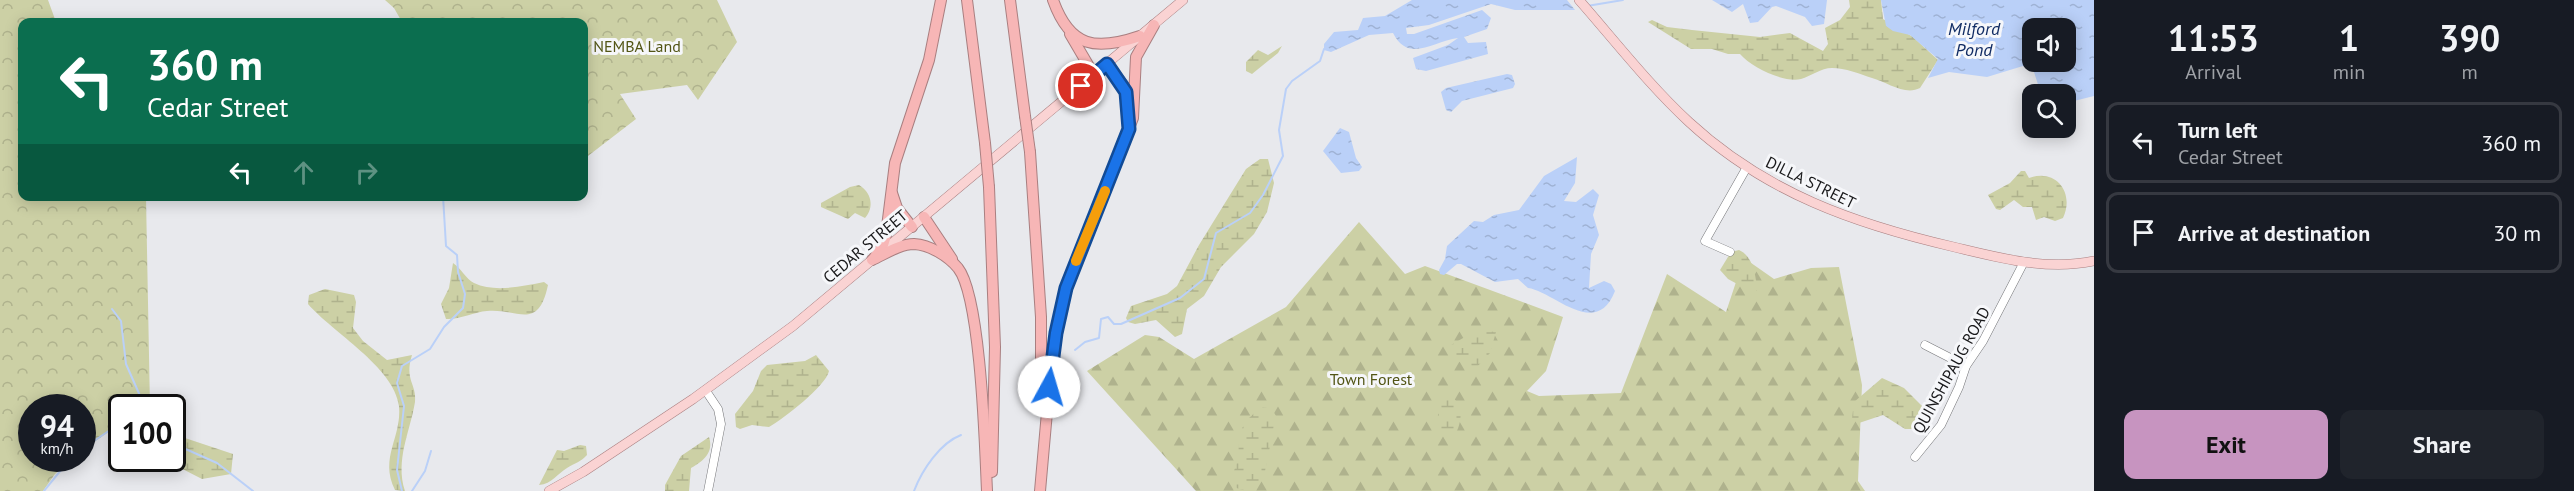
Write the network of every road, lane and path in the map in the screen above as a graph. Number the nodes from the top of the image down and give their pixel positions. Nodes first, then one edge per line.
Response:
1 (941, 0) edge
2 (967, 0) edge
3 (1010, 0) edge
4 (1053, 0) edge
5 (1183, 0) edge
6 (1580, 1) edge
7 (1063, 23) junction
8 (1154, 25) junction
9 (1140, 36) junction
10 (1107, 64) junction
11 (1094, 75) junction
12 (1129, 129) junction
13 (1747, 167) junction
14 (891, 184) junction
15 (924, 217) junction
16 (912, 227) junction
17 (1730, 252) dead end
18 (872, 260) junction
19 (2094, 261) edge
20 (2024, 262) junction
21 (958, 268) junction
22 (1925, 345) dead end
23 (1966, 366) junction
24 (705, 391) junction
25 (1915, 457) dead end
26 (549, 491) edge
27 (708, 491) edge
28 (989, 491) edge
29 (1040, 491) edge

1 - 14 highway
2 - 28 highway, bridge
3 - 29 highway, bridge
4 - 7 highway
5 - 8 main road, CEDAR STREET
6 - 13 main road, DILLA STREET
7 - 9 highway
7 - 11 highway
8 - 9 main road, CEDAR STREET
8 - 12 highway
9 - 10 main road, CEDAR STREET
10 - 11 main road, CEDAR STREET
10 - 12 highway
11 - 15 main road, CEDAR STREET
12 - 29 highway
13 - 17 street
13 - 20 main road, DILLA STREET
14 - 16 highway
14 - 18 highway
15 - 16 main road, CEDAR STREET
15 - 21 highway
16 - 18 main road, CEDAR STREET
18 - 21 highway
18 - 24 main road, CEDAR STREET
19 - 20 main road, DILLA STREET
20 - 23 street, QUINSHIPAUG ROAD
21 - 28 highway
22 - 23 street
23 - 25 street, QUINSHIPAUG ROAD
24 - 26 main road, CEDAR STREET
24 - 27 street

